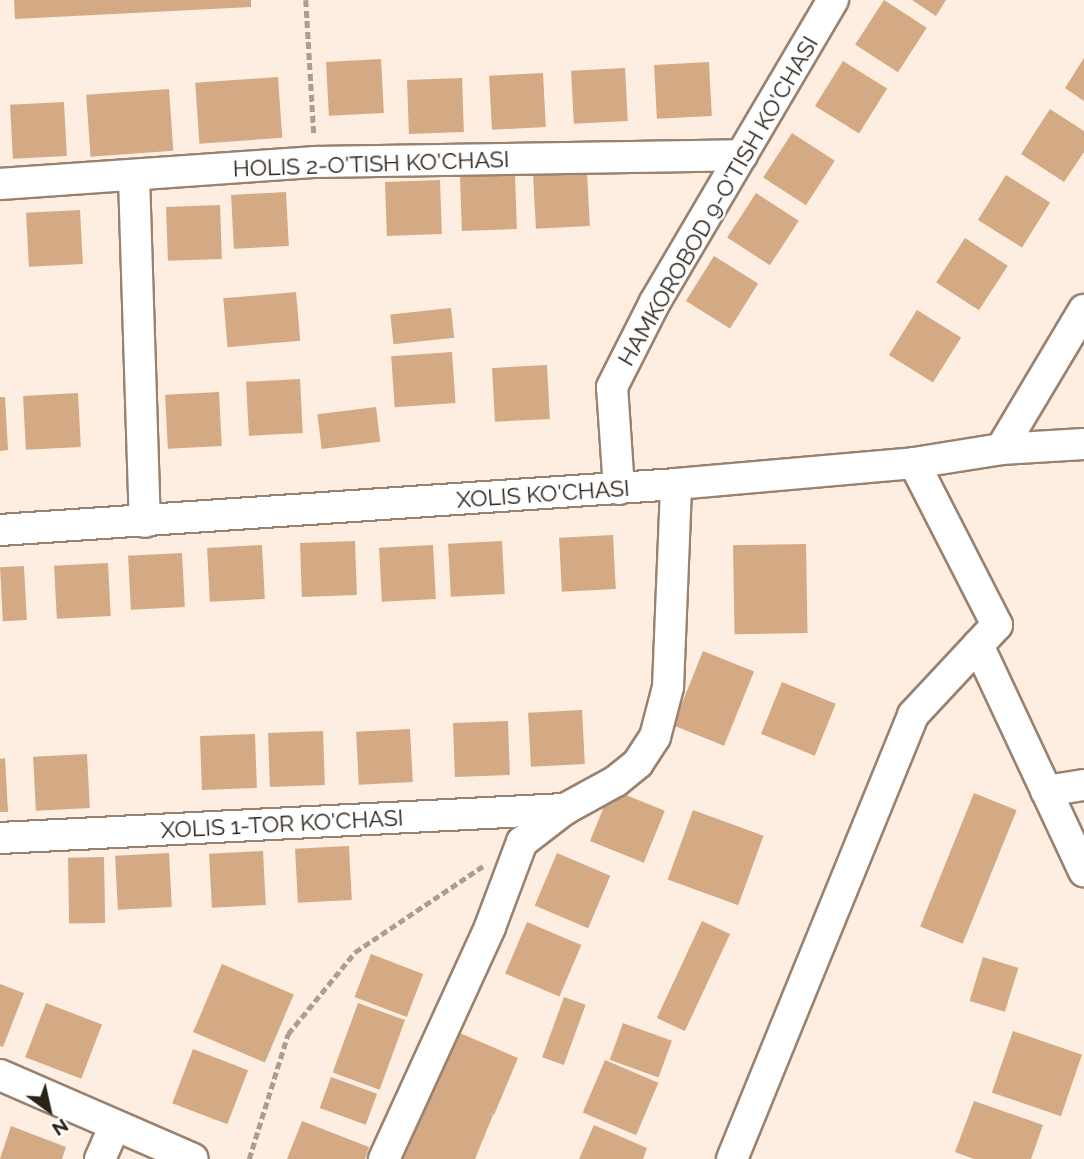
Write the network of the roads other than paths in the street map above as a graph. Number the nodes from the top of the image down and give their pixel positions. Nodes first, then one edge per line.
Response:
1 (833, 0) edge
2 (742, 155) junction
3 (134, 177) junction
4 (0, 184) edge
5 (1084, 310) edge
6 (1084, 443) edge
7 (1001, 449) junction
8 (914, 463) junction
9 (676, 484) junction
10 (619, 489) junction
11 (145, 522) junction
12 (0, 530) edge
13 (978, 645) junction
14 (1084, 785) edge
15 (1046, 791) junction
16 (565, 809) junction
17 (0, 838) edge
18 (1084, 871) edge
19 (0, 1075) edge
20 (115, 1126) junction
21 (100, 1159) edge
22 (193, 1159) edge
23 (384, 1159) edge
24 (732, 1159) edge

1 - 2 street, HAMKOROBOD 9-O'TISH KO'CHASI
2 - 3 street, HOLIS 2-O'TISH KO'CHASI
2 - 10 street, HAMKOROBOD 9-O'TISH KO'CHASI
3 - 4 street, HOLIS 2-O'TISH KO'CHASI
3 - 11 street
5 - 7 street
6 - 7 street, XOLIS KO'CHASI
7 - 8 street, XOLIS KO'CHASI
8 - 9 street, XOLIS KO'CHASI
8 - 13 street
9 - 10 street, XOLIS KO'CHASI
9 - 16 street
10 - 11 street, XOLIS KO'CHASI
11 - 12 street, XOLIS KO'CHASI
13 - 15 street
13 - 24 street
14 - 15 street
15 - 18 street
16 - 17 street, XOLIS 1-TOR KO'CHASI
16 - 23 street
19 - 20 street
20 - 21 street
20 - 22 street

